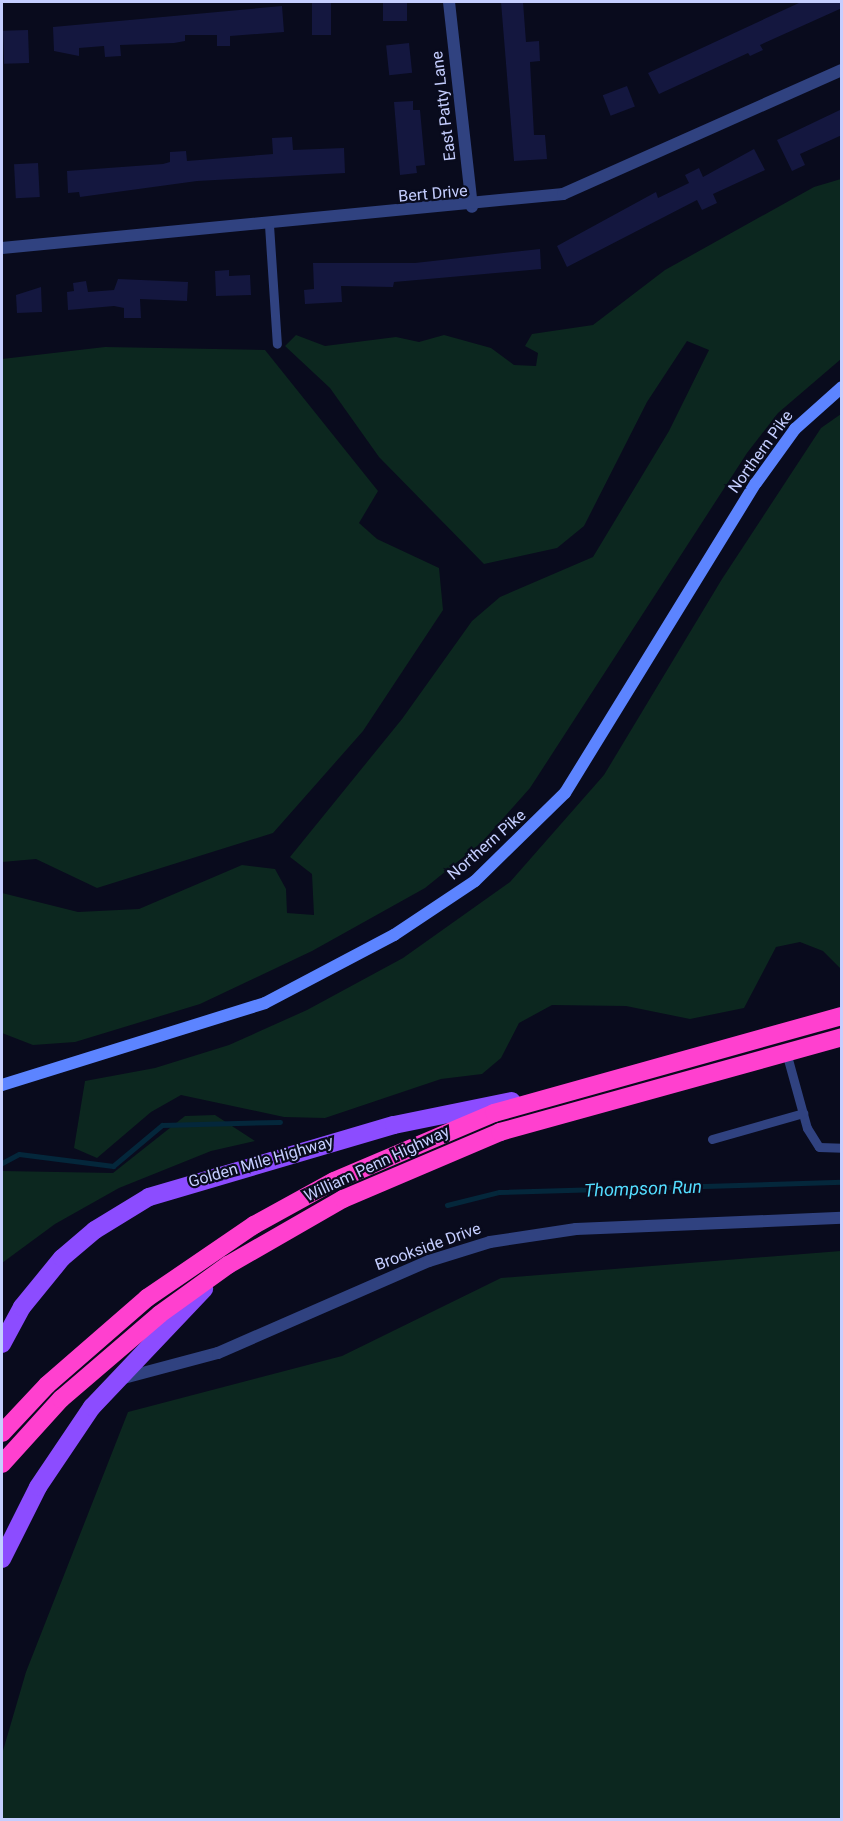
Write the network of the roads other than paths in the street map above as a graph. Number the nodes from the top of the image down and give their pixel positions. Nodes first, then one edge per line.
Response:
1 (449, 2) edge
2 (842, 70) edge
3 (472, 207) junction
4 (269, 225) junction
5 (2, 248) edge
6 (278, 344) dead end
7 (842, 387) edge
8 (842, 1016) edge
9 (842, 1037) edge
10 (786, 1052) junction
11 (2, 1085) edge
12 (582, 1087) junction
13 (803, 1113) junction
14 (712, 1139) dead end
15 (842, 1148) edge
16 (842, 1218) edge
17 (228, 1265) junction
18 (2, 1344) edge
19 (114, 1380) junction
20 (2, 1433) edge
21 (2, 1464) edge
22 (2, 1559) edge

1 - 3 street, East Patty Lane
2 - 3 street, Bert Drive
3 - 4 street, Bert Drive
4 - 5 street, Bert Drive
4 - 6 lane
7 - 11 main road, Northern Pike
8 - 12 highway, William Penn Highway
9 - 10 highway, William Penn Highway
10 - 13 lane
10 - 17 highway, William Penn Highway
12 - 18 main road, Golden Mile Highway
12 - 20 highway, William Penn Highway
13 - 14 lane
13 - 15 lane
16 - 19 street, Brookside Drive
17 - 19 main road
17 - 21 highway, William Penn Highway
19 - 22 main road

